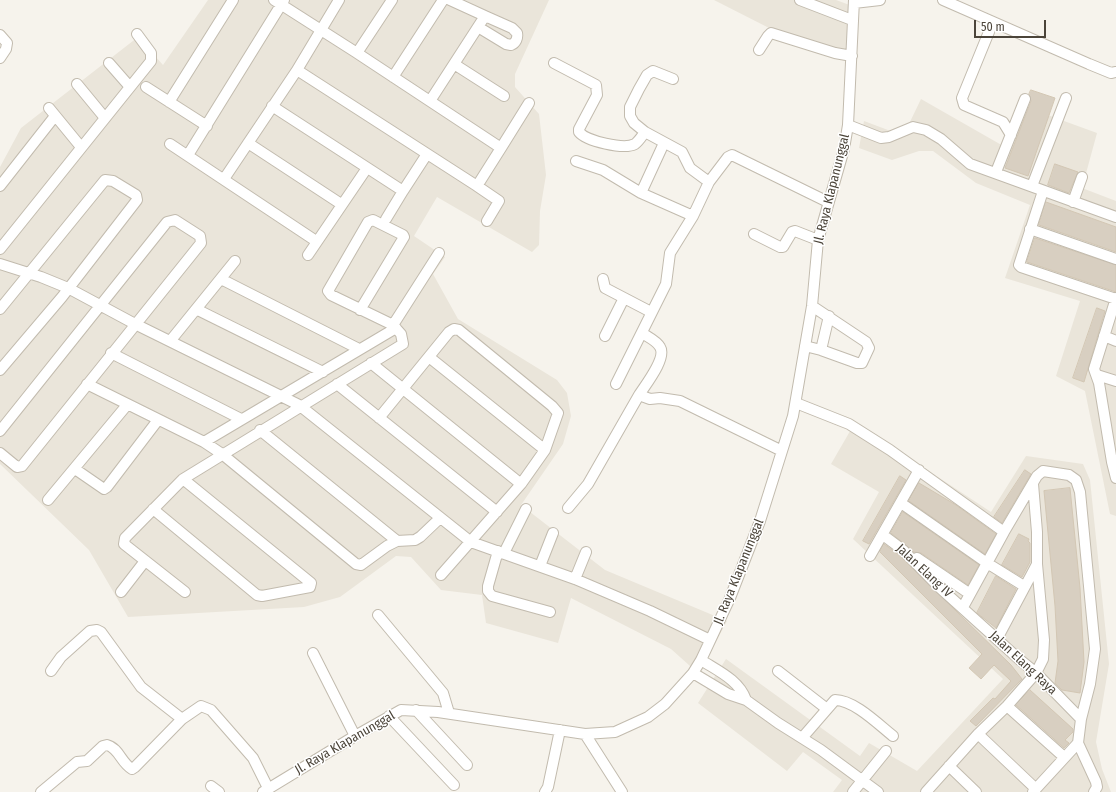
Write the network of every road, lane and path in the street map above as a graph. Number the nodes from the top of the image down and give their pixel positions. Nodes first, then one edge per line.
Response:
1 (233, 0) edge
2 (339, 0) edge
3 (392, 0) edge
4 (443, 0) edge
5 (450, 0) edge
6 (800, 0) edge
7 (880, 0) edge
8 (943, 0) edge
9 (854, 1) edge
10 (280, 2) edge
11 (485, 16) junction
12 (852, 20) junction
13 (993, 22) junction
14 (478, 27) junction
15 (320, 30) junction
16 (137, 34) dead end
17 (0, 35) edge
18 (758, 50) dead end
19 (357, 53) junction
20 (852, 56) junction
21 (0, 58) edge
22 (109, 63) dead end
23 (554, 63) dead end
24 (454, 64) junction
25 (297, 70) junction
26 (1116, 72) edge
27 (393, 77) junction
28 (673, 79) dead end
29 (77, 84) dead end
30 (130, 87) junction
31 (146, 87) dead end
32 (504, 96) dead end
33 (1066, 98) dead end
34 (1025, 99) dead end
35 (169, 102) junction
36 (430, 102) junction
37 (529, 103) dead end
38 (272, 106) junction
39 (105, 118) junction
40 (848, 125) junction
41 (207, 126) junction
42 (645, 132) junction
43 (1011, 135) junction
44 (248, 142) junction
45 (664, 143) junction
46 (170, 144) dead end
47 (81, 147) junction
48 (501, 148) junction
49 (427, 154) junction
50 (188, 155) junction
51 (576, 161) dead end
52 (367, 168) junction
53 (996, 172) junction
54 (1082, 176) dead end
55 (224, 179) junction
56 (709, 182) junction
57 (0, 186) edge
58 (477, 186) junction
59 (1032, 186) junction
60 (403, 191) junction
61 (1043, 191) junction
62 (641, 193) junction
63 (828, 202) junction
64 (1073, 202) junction
65 (341, 204) junction
66 (693, 216) junction
67 (1116, 217) edge
68 (386, 219) dead end
69 (487, 221) dead end
70 (1030, 229) junction
71 (754, 234) dead end
72 (818, 240) junction
73 (316, 241) junction
74 (0, 249) edge
75 (439, 253) dead end
76 (308, 255) dead end
77 (1116, 259) edge
78 (235, 261) dead end
79 (0, 264) edge
80 (29, 274) junction
81 (221, 279) junction
82 (603, 279) dead end
83 (68, 288) junction
84 (624, 298) junction
85 (1116, 298) edge
86 (100, 306) junction
87 (812, 306) junction
88 (0, 309) edge
89 (196, 309) junction
90 (360, 310) junction
91 (651, 312) junction
92 (830, 316) junction
93 (135, 324) junction
94 (394, 327) junction
95 (642, 333) junction
96 (605, 336) dead end
97 (1104, 336) junction
98 (171, 340) junction
99 (1116, 341) edge
100 (805, 346) junction
101 (359, 350) junction
102 (821, 350) junction
103 (111, 353) junction
104 (428, 357) junction
105 (371, 363) junction
106 (0, 370) edge
107 (323, 372) junction
108 (1096, 374) junction
109 (1116, 382) edge
110 (87, 384) junction
111 (337, 384) junction
112 (616, 384) dead end
113 (404, 388) junction
114 (639, 395) junction
115 (284, 397) junction
116 (796, 403) junction
117 (127, 405) junction
118 (300, 406) junction
119 (379, 418) junction
120 (241, 419) junction
121 (158, 420) junction
122 (1106, 421) junction
123 (1116, 424) edge
124 (260, 430) junction
125 (0, 431) edge
126 (204, 442) junction
127 (545, 450) junction
128 (782, 451) junction
129 (0, 453) edge
130 (222, 454) junction
131 (1114, 463) edge
132 (75, 469) junction
133 (919, 470) junction
134 (1116, 478) edge
135 (183, 479) junction
136 (521, 484) junction
137 (1033, 484) junction
138 (48, 500) dead end
139 (901, 503) junction
140 (568, 508) dead end
141 (153, 509) junction
142 (526, 509) dead end
143 (497, 512) junction
144 (440, 518) junction
145 (1004, 532) junction
146 (554, 533) dead end
147 (883, 535) junction
148 (398, 541) junction
149 (471, 542) junction
150 (903, 550) junction
151 (501, 552) junction
152 (586, 552) dead end
153 (870, 556) dead end
154 (145, 561) junction
155 (987, 563) junction
156 (1037, 564) junction
157 (540, 566) junction
158 (441, 575) dead end
159 (575, 579) junction
160 (1024, 586) junction
161 (121, 592) dead end
162 (185, 592) dead end
163 (970, 594) junction
164 (963, 607) junction
165 (550, 612) dead end
166 (378, 615) dead end
167 (997, 639) junction
168 (710, 640) junction
169 (313, 654) dead end
170 (701, 660) junction
171 (51, 671) dead end
172 (778, 671) dead end
173 (693, 673) junction
174 (1036, 673) junction
175 (746, 700) junction
176 (1007, 706) junction
177 (827, 709) junction
178 (416, 710) junction
179 (449, 713) junction
180 (389, 716) junction
181 (182, 719) junction
182 (1081, 719) junction
183 (560, 730) junction
184 (585, 734) junction
185 (978, 734) junction
186 (354, 736) junction
187 (892, 736) dead end
188 (802, 738) junction
189 (1078, 743) junction
190 (886, 751) dead end
191 (1064, 758) junction
192 (467, 765) dead end
193 (950, 766) junction
194 (862, 779) junction
195 (454, 785) dead end
196 (266, 790) edge
197 (1034, 790) edge
198 (41, 792) edge
199 (545, 792) edge
200 (622, 792) edge
201 (853, 792) edge
202 (878, 792) edge
203 (926, 792) edge
204 (976, 792) edge
205 (1094, 792) edge

1 - 35 street
2 - 15 street
3 - 19 street
4 - 27 street
5 - 11 street
6 - 12 street
7 - 9 street
8 - 13 street
9 - 12 street, Jl. Raya Klapanunggal
10 - 15 street
10 - 41 street
11 - 14 street
11 - 14 street
12 - 20 street, Jl. Raya Klapanunggal
13 - 26 street
13 - 43 street
14 - 24 street
15 - 19 street
15 - 25 street
16 - 30 street
17 - 21 street
18 - 20 street
19 - 27 street
20 - 40 street, Jl. Raya Klapanunggal
22 - 30 street
23 - 42 street
24 - 32 street
24 - 36 street
25 - 38 street
25 - 49 street
27 - 36 street
28 - 42 street
29 - 39 street
30 - 39 street
31 - 35 street
33 - 59 street
34 - 43 street
35 - 41 street
36 - 48 street
37 - 48 street
38 - 44 street
38 - 52 street
39 - 47 street
40 - 53 street
40 - 63 street, Jl. Raya Klapanunggal
41 - 50 street
42 - 45 street
43 - 53 street
44 - 55 street
44 - 65 street
45 - 56 street
45 - 62 street
46 - 50 street
47 - 57 street
47 - 74 street
48 - 58 street
49 - 58 street
49 - 60 street
50 - 55 street
51 - 62 street
52 - 60 street
52 - 65 street
53 - 59 street
54 - 64 street
55 - 73 street
56 - 63 street
56 - 66 street
58 - 69 street
59 - 61 street
60 - 68 street
61 - 64 street
61 - 70 street
62 - 66 street
63 - 72 street, Jl. Raya Klapanunggal
64 - 67 street
65 - 73 street
66 - 91 street
70 - 77 street
70 - 85 street
71 - 72 street
72 - 87 street, Jl. Raya Klapanunggal
73 - 76 street
75 - 94 street
78 - 81 street
79 - 80 street
80 - 83 street
80 - 83 street
80 - 88 street
81 - 89 street
81 - 101 street
82 - 84 street
83 - 86 street
83 - 106 street
84 - 91 street
84 - 96 street
85 - 97 street
86 - 93 street
86 - 93 street
86 - 125 street
87 - 92 street
87 - 100 street, Jl. Raya Klapanunggal
89 - 98 street
89 - 107 street
90 - 90 street
90 - 94 street
91 - 95 street
92 - 102 street
92 - 102 street
93 - 98 street
93 - 103 street
94 - 101 street
94 - 105 street
95 - 112 street
95 - 114 street
97 - 99 street
97 - 108 street
98 - 115 street
100 - 102 street
100 - 116 street, Jl. Raya Klapanunggal
101 - 107 street
103 - 110 street
103 - 120 street
104 - 113 street
104 - 127 street
104 - 127 street
105 - 111 street
105 - 113 street
107 - 115 street
108 - 109 street
108 - 122 street
110 - 117 street
110 - 129 street
111 - 118 street
111 - 119 street
113 - 119 street
113 - 136 street
114 - 128 street
114 - 140 street
115 - 118 street
115 - 120 street
116 - 128 street, Jl. Raya Klapanunggal
116 - 133 street
117 - 121 street
117 - 132 street
118 - 124 street
118 - 144 street
119 - 143 street
120 - 126 street
121 - 126 street
121 - 132 street
122 - 123 street
122 - 131 street
124 - 130 street
124 - 148 street
126 - 130 street
127 - 136 street
128 - 168 street, Jl. Raya Klapanunggal
130 - 135 street
130 - 148 street
131 - 134 street
132 - 138 street
133 - 139 street
133 - 145 street
135 - 141 street
135 - 141 street
136 - 143 street
137 - 145 street
137 - 156 street
137 - 182 street
139 - 147 street
139 - 155 street
141 - 154 street
142 - 151 street
143 - 149 street
144 - 148 street
144 - 149 street
145 - 155 street
146 - 157 street
147 - 150 street, Jalan Elang IV
147 - 153 street
149 - 151 street
149 - 158 street
150 - 163 street
150 - 164 street, Jalan Elang IV
151 - 157 street
151 - 165 street
152 - 159 street
154 - 161 street
154 - 162 street
155 - 160 street
155 - 163 street
156 - 160 street
156 - 174 street
157 - 159 street
159 - 168 street
160 - 167 street
163 - 164 street
164 - 167 street, Jalan Elang Raya
166 - 179 street
167 - 174 street, Jalan Elang Raya
168 - 170 street, Jl. Raya Klapanunggal
169 - 186 street
170 - 173 street, Jl. Raya Klapanunggal
170 - 175 street
171 - 181 street
172 - 177 street
173 - 175 street
173 - 184 street, Jl. Raya Klapanunggal
174 - 176 street
174 - 182 street, Jalan Elang Raya
175 - 188 street
176 - 185 street
176 - 191 street
177 - 187 street
177 - 188 street
178 - 179 street, Jl. Raya Klapanunggal
178 - 180 street, Jl. Raya Klapanunggal
178 - 192 street
179 - 183 street, Jl. Raya Klapanunggal
180 - 186 street, Jl. Raya Klapanunggal
180 - 195 street
181 - 196 street
181 - 198 street
182 - 189 street
183 - 184 street, Jl. Raya Klapanunggal
183 - 199 street
184 - 200 street
185 - 193 street
185 - 197 street
186 - 196 street, Jl. Raya Klapanunggal
188 - 194 street
189 - 191 street
189 - 205 street
190 - 194 street
191 - 197 street
193 - 203 street
193 - 204 street
194 - 201 street
194 - 202 street

